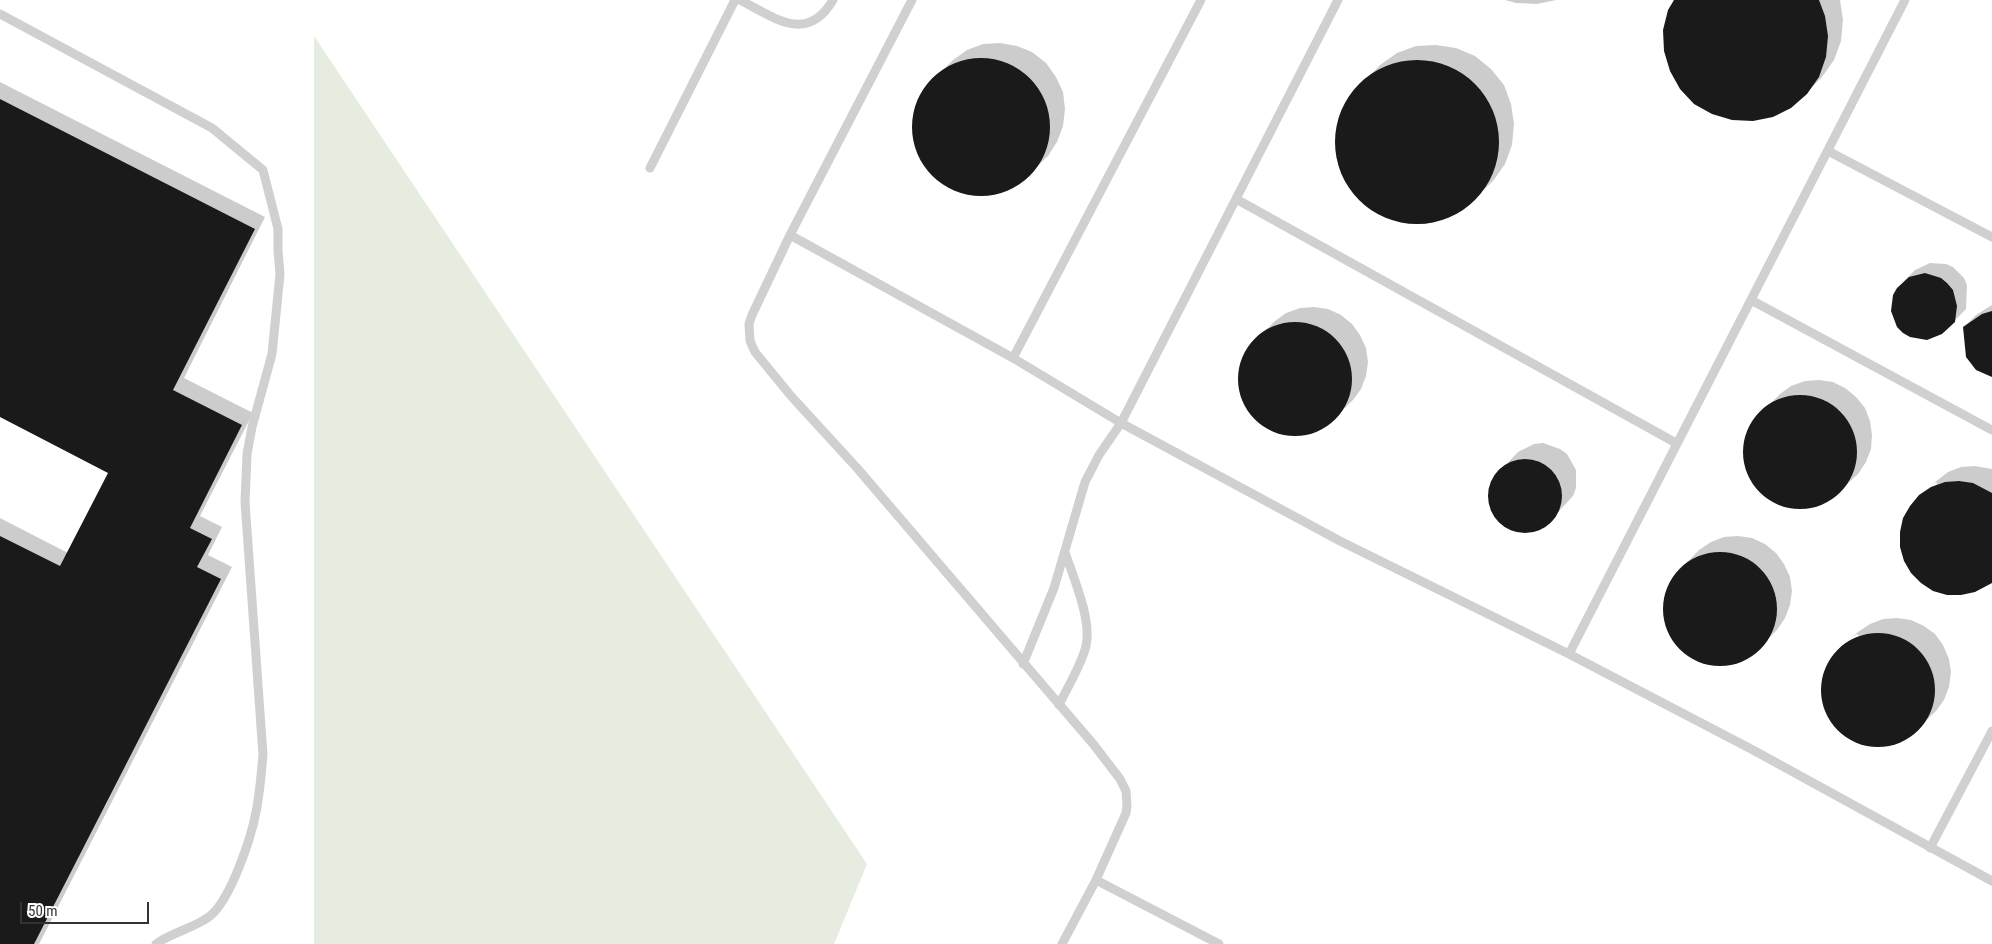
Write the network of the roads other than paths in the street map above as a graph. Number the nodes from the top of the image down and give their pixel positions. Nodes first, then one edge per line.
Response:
1 (735, 0) edge
2 (740, 0) edge
3 (833, 0) edge
4 (912, 0) edge
5 (1201, 0) edge
6 (1338, 0) edge
7 (1905, 0) edge
8 (0, 14) edge
9 (1828, 151) junction
10 (650, 168) dead end
11 (1236, 199) junction
12 (790, 235) junction
13 (1992, 237) edge
14 (1751, 300) junction
15 (1013, 358) junction
16 (1121, 423) junction
17 (1992, 430) edge
18 (1676, 443) junction
19 (1065, 552) junction
20 (1569, 654) junction
21 (1023, 664) junction
22 (1059, 705) junction
23 (1992, 731) edge
24 (1930, 848) junction
25 (1096, 880) junction
26 (1992, 881) edge
27 (156, 944) edge
28 (1062, 944) edge
29 (1219, 944) edge

1 - 10 lane
2 - 3 lane
4 - 12 lane
5 - 15 lane
6 - 11 lane
7 - 9 lane
8 - 27 lane
9 - 13 lane
9 - 14 lane
11 - 16 lane
11 - 18 lane
12 - 15 lane
12 - 21 lane
14 - 17 lane
14 - 18 lane
15 - 16 lane
16 - 19 lane
16 - 20 lane
18 - 20 lane
19 - 21 lane
19 - 22 lane
20 - 24 lane
21 - 22 lane
22 - 25 lane
23 - 24 lane
24 - 26 lane
25 - 28 lane
25 - 29 lane

